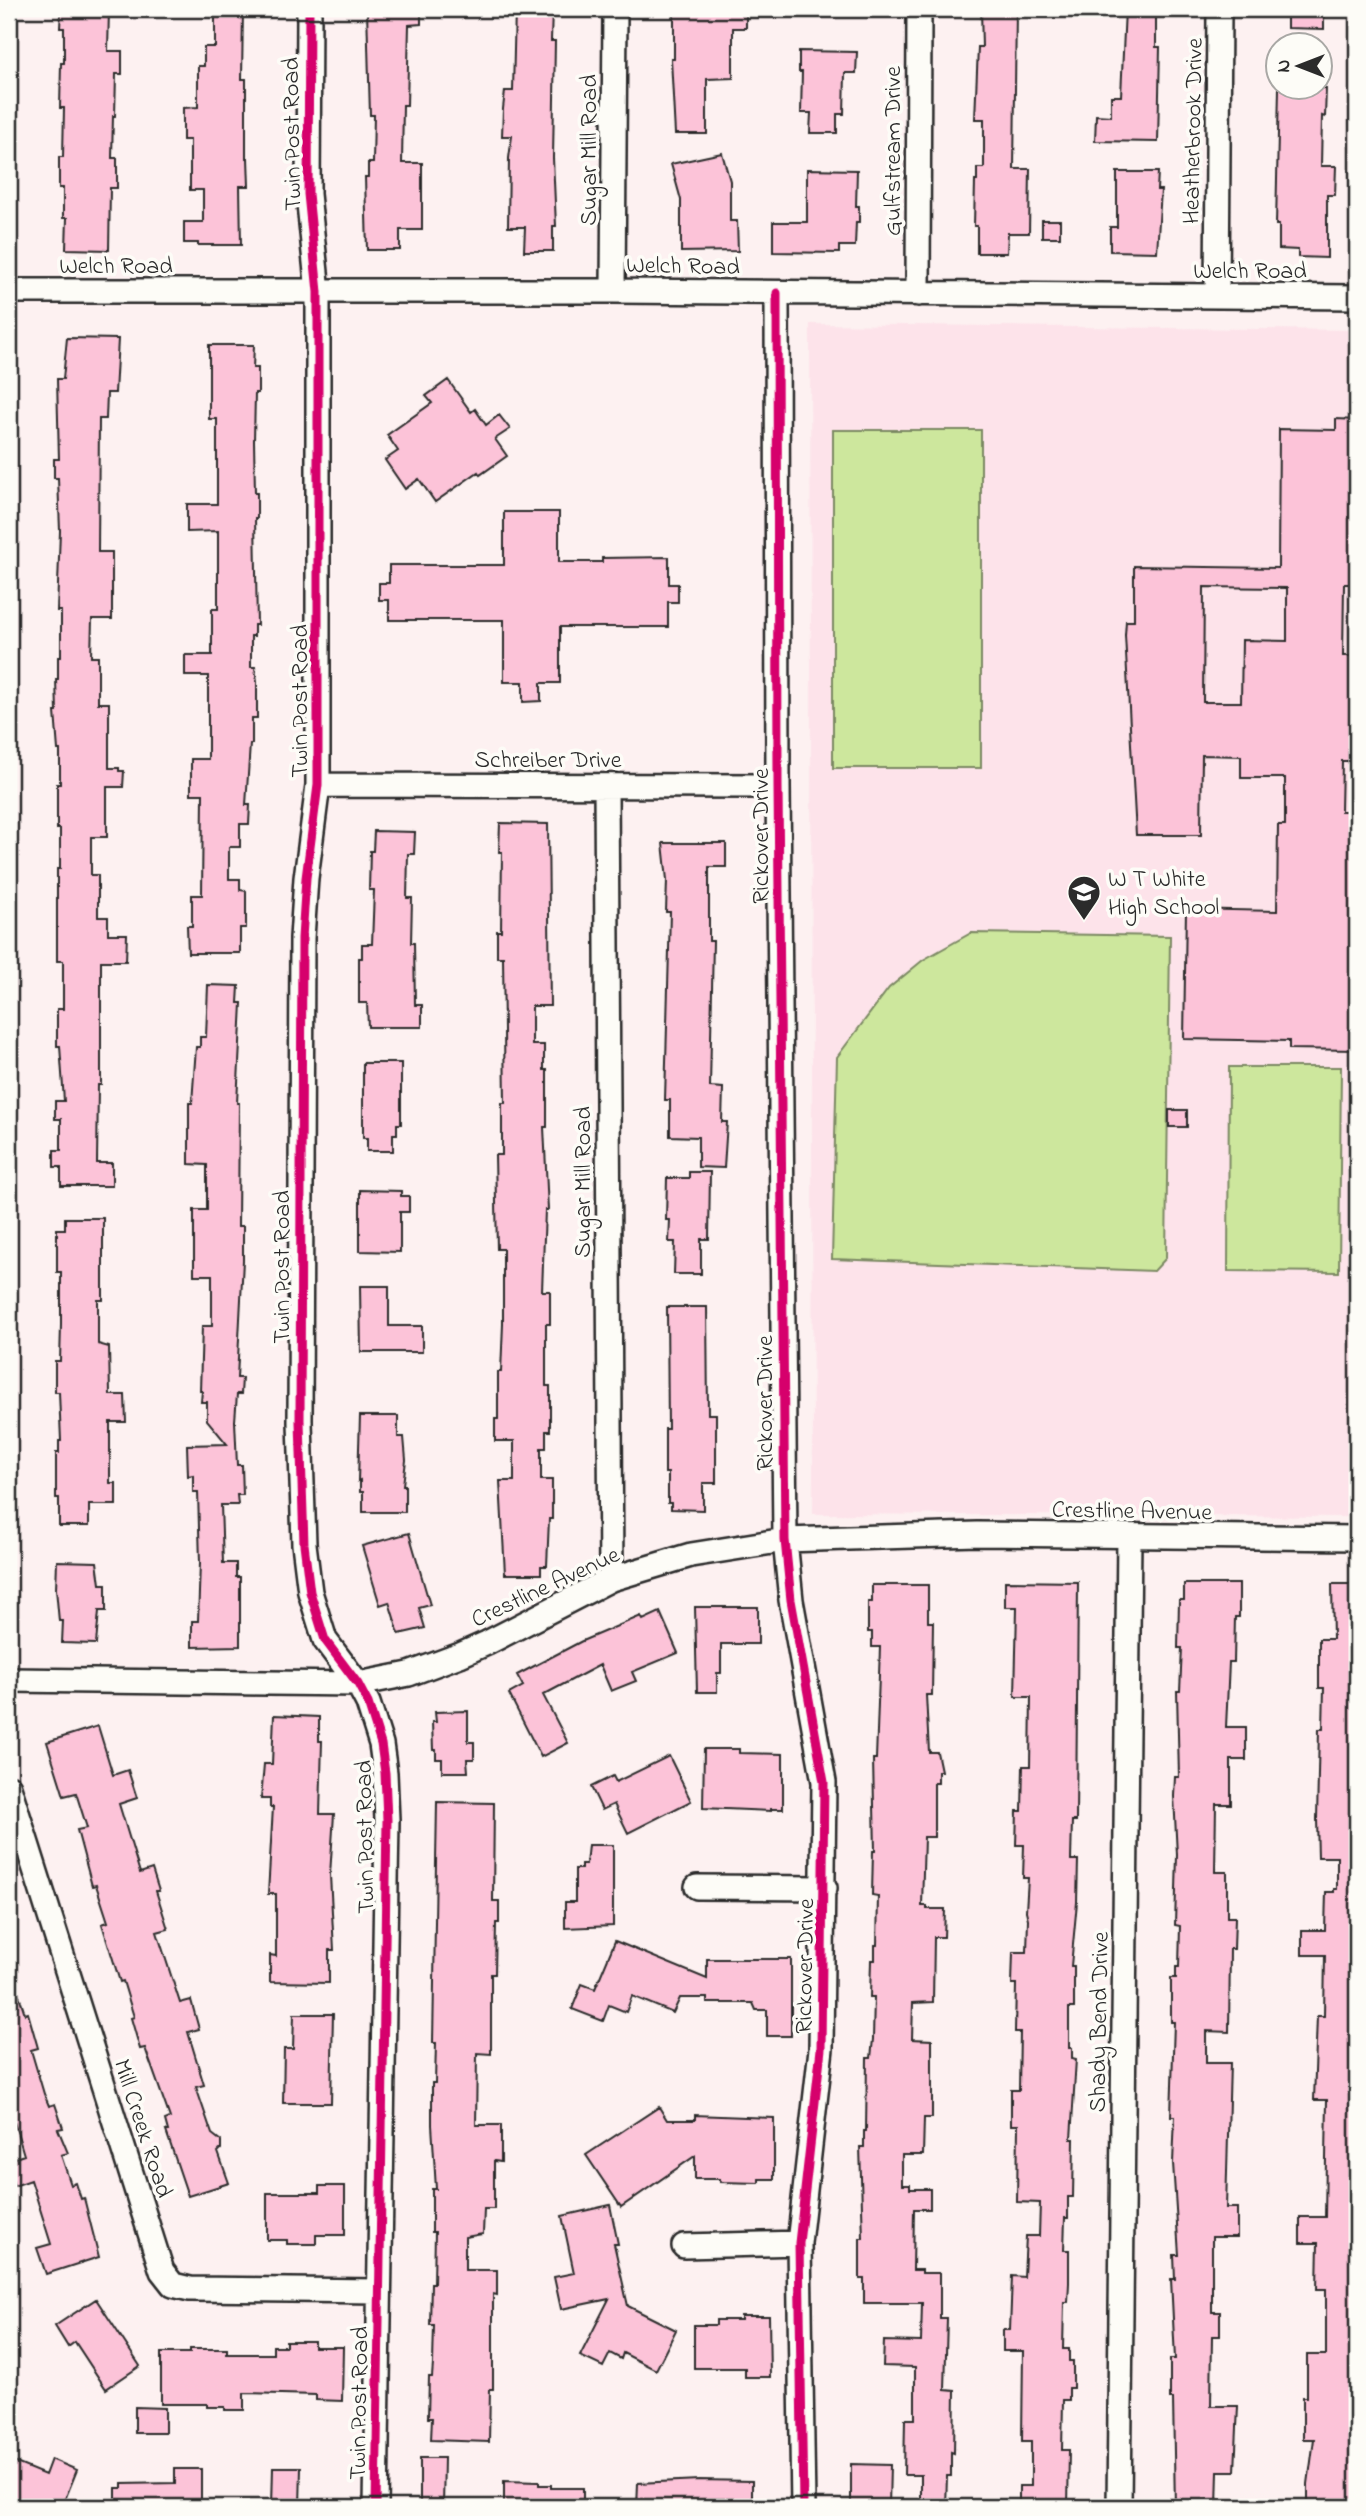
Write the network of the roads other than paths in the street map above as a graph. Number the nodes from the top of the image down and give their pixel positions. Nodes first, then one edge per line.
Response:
1 (309, 9) edge
2 (615, 9) edge
3 (919, 9) edge
4 (1219, 9) edge
5 (9, 291) edge
6 (613, 291) junction
7 (318, 292) junction
8 (777, 293) junction
9 (918, 294) junction
10 (1217, 296) junction
11 (1357, 297) edge
12 (318, 785) junction
13 (606, 786) junction
14 (778, 786) junction
15 (1129, 1537) junction
16 (1357, 1538) edge
17 (785, 1540) junction
18 (611, 1579) junction
19 (9, 1680) edge
20 (358, 1684) junction
21 (9, 1787) edge
22 (697, 1887) dead end
23 (825, 1888) junction
24 (799, 2243) junction
25 (684, 2246) dead end
26 (378, 2291) junction
27 (376, 2507) edge
28 (803, 2507) edge
29 (1119, 2507) edge

1 - 7 street, Twin Post Road
2 - 6 street, Sugar Mill Road
3 - 9 street, Gulfstream Drive
4 - 10 street, Heatherbrook Drive
5 - 7 street, Welch Road
6 - 7 street, Welch Road
6 - 8 street, Welch Road
7 - 12 street, Twin Post Road
8 - 9 street, Welch Road
8 - 14 street, Rickover Drive
9 - 10 street, Welch Road
10 - 11 street, Welch Road
12 - 13 street, Schreiber Drive
12 - 20 street, Twin Post Road
13 - 14 street, Schreiber Drive
13 - 18 street, Sugar Mill Road
14 - 17 street, Rickover Drive
15 - 16 street, Crestline Avenue
15 - 17 street, Crestline Avenue
15 - 29 street, Shady Bend Drive
17 - 18 street, Crestline Avenue
17 - 23 street, Rickover Drive
18 - 20 street, Crestline Avenue
19 - 20 street, Crestline Avenue
20 - 26 street, Twin Post Road
21 - 26 street, Mill Creek Road
22 - 23 street
23 - 24 street, Rickover Drive
24 - 25 street
24 - 28 street, Rickover Drive
26 - 27 street, Twin Post Road

